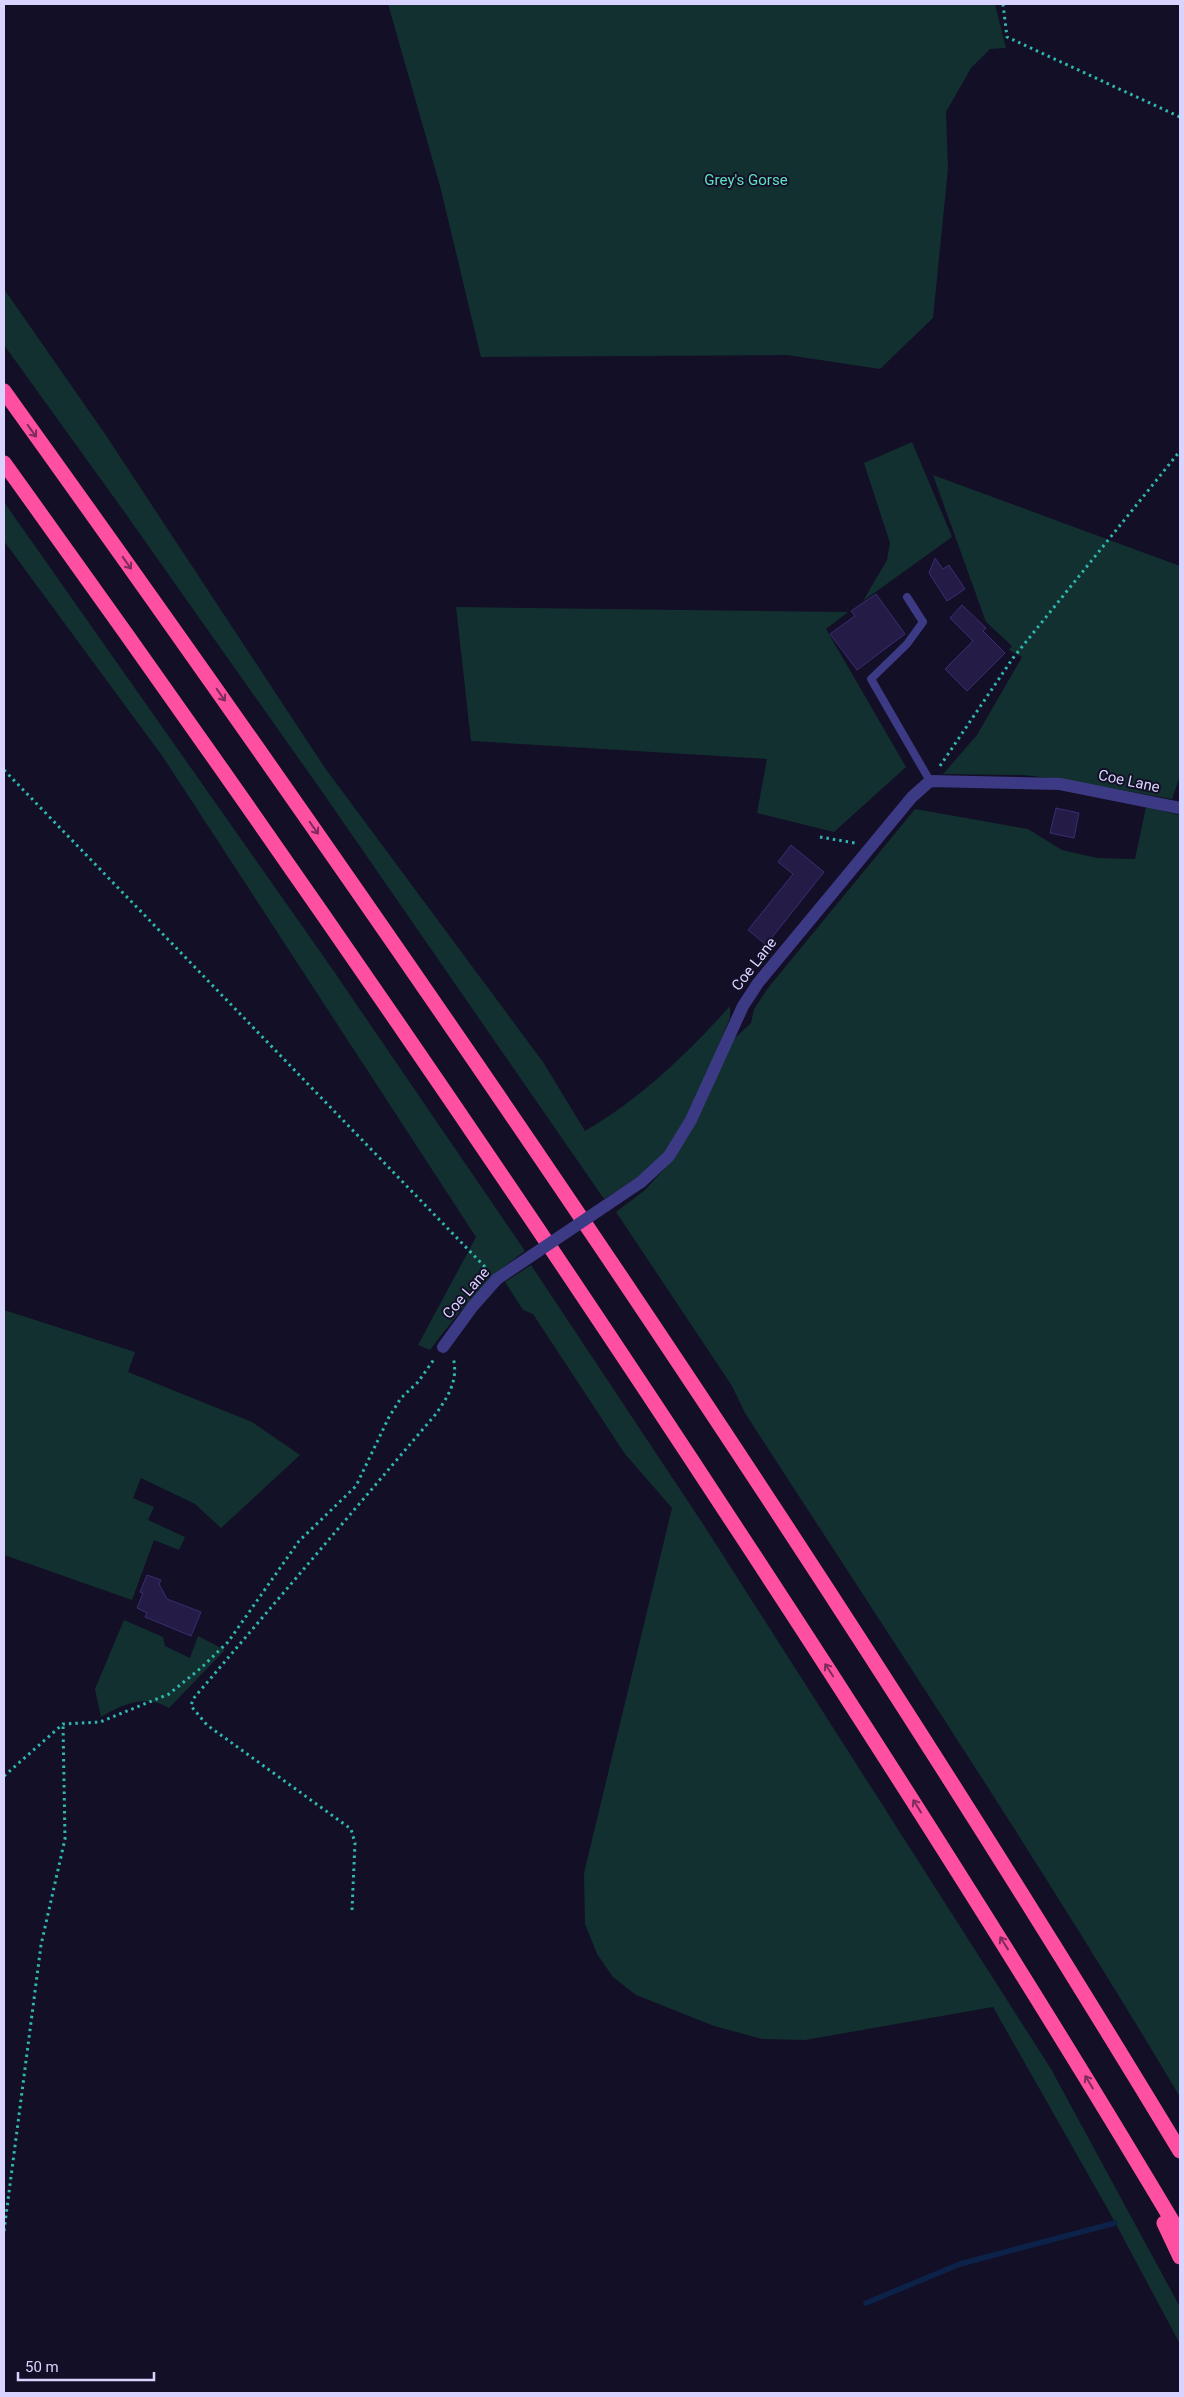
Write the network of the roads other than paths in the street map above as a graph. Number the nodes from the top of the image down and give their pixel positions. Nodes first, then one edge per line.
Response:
1 (4, 391) edge
2 (4, 463) edge
3 (907, 597) dead end
4 (930, 781) junction
5 (1180, 808) edge
6 (444, 1345) road end
7 (1114, 2124) junction
8 (1180, 2150) edge
9 (1180, 2234) edge
10 (1180, 2257) edge

1 -> 8 highway
7 -> 2 highway
3 - 4 lane
4 - 5 street, Coe Lane
4 - 6 street, Coe Lane, bridge
7 - 9 highway
7 - 10 highway

